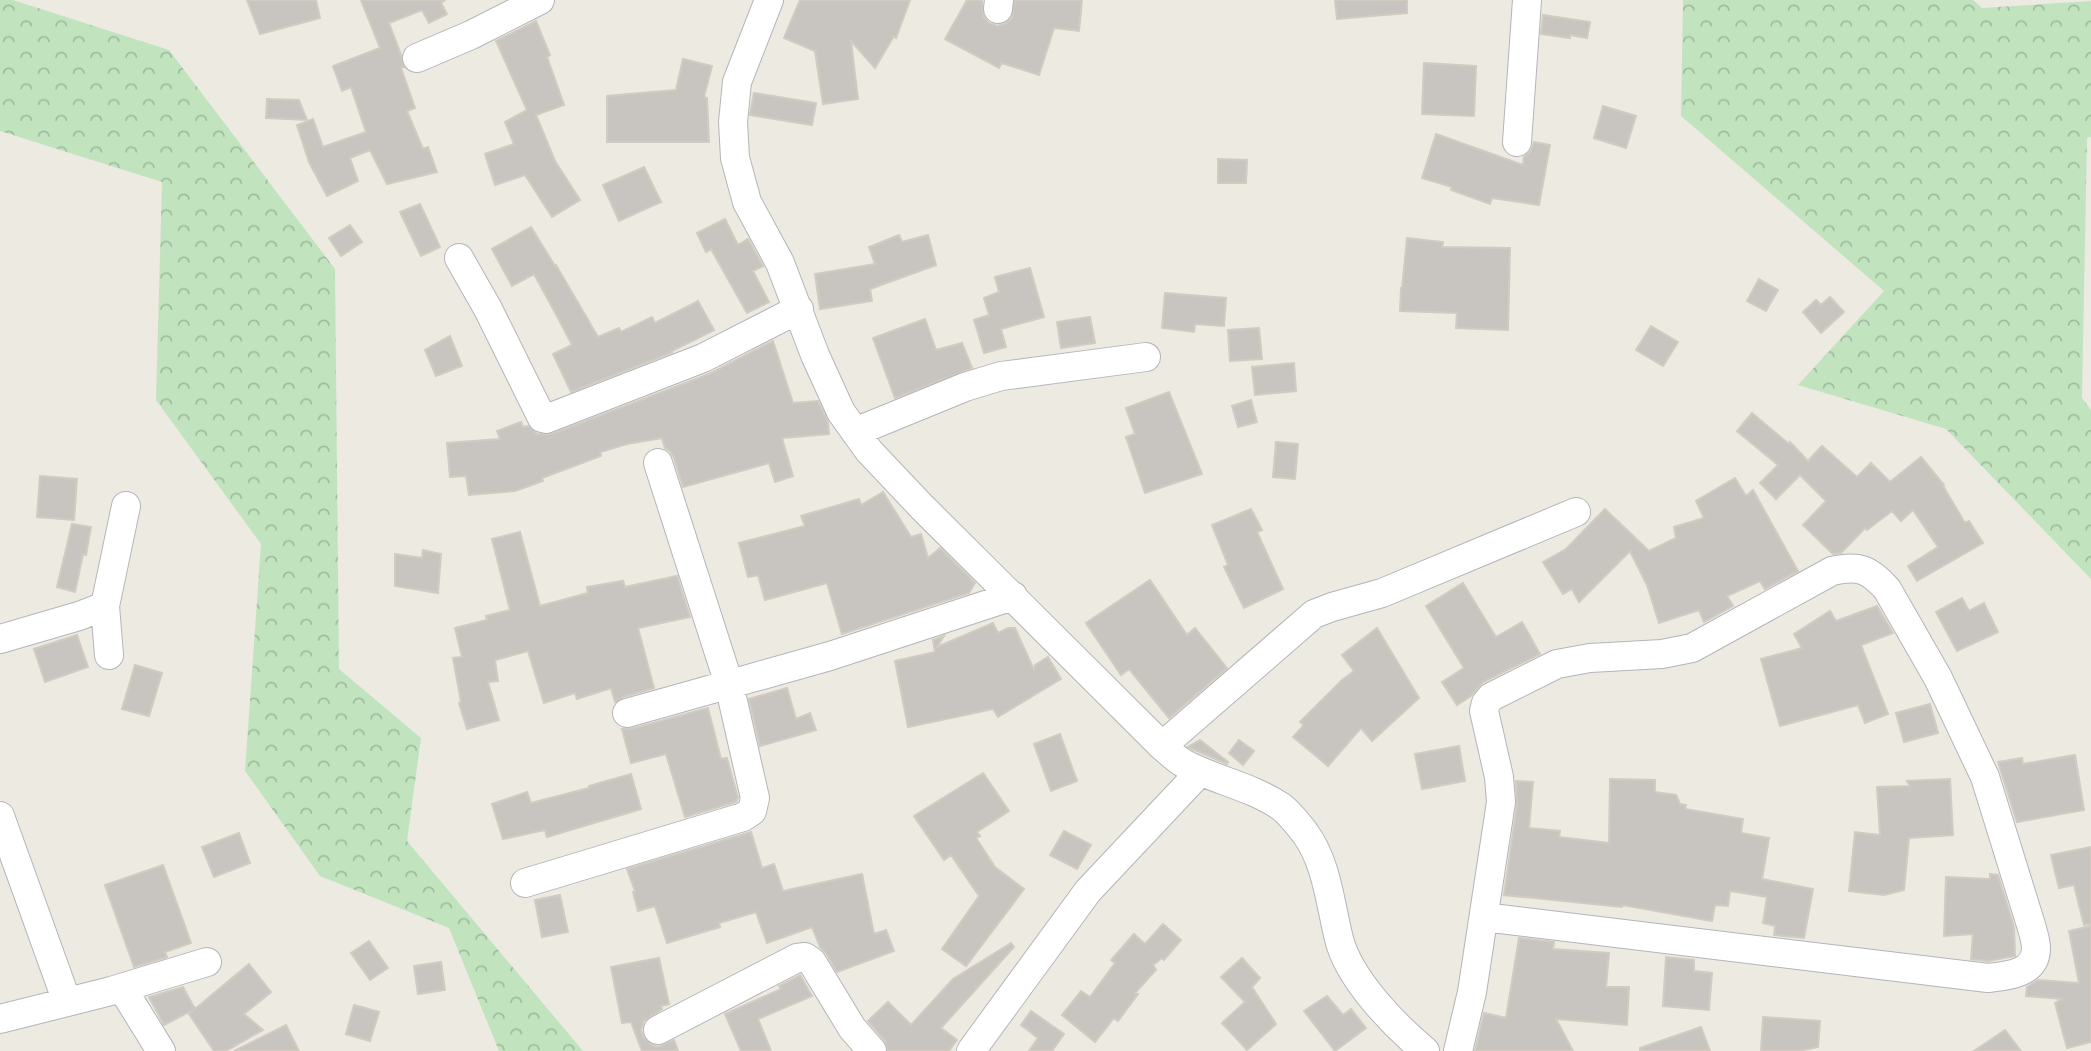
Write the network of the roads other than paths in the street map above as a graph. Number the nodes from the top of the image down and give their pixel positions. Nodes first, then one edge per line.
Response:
1 (540, 0) edge
2 (769, 0) edge
3 (1527, 0) edge
4 (416, 58) dead end
5 (1517, 142) dead end
6 (459, 258) dead end
7 (799, 309) junction
8 (1146, 357) dead end
9 (855, 432) junction
10 (658, 463) dead end
11 (126, 506) dead end
12 (1576, 512) dead end
13 (1013, 596) junction
14 (105, 606) junction
15 (0, 639) edge
16 (109, 655) dead end
17 (729, 684) junction
18 (627, 713) dead end
19 (1162, 746) junction
20 (1200, 772) junction
21 (0, 816) edge
22 (525, 883) dead end
23 (1484, 917) junction
24 (206, 962) dead end
25 (122, 988) junction
26 (67, 1002) junction
27 (0, 1019) edge
28 (658, 1030) dead end
29 (161, 1051) edge
30 (872, 1051) edge
31 (971, 1051) edge
32 (1424, 1051) edge
33 (1458, 1051) edge

1 - 4 street
2 - 7 street
3 - 5 street
6 - 7 street
7 - 9 street
8 - 9 street
9 - 13 street
10 - 17 street
11 - 14 street
12 - 19 street
13 - 17 street
13 - 19 street
14 - 15 street
14 - 16 street
17 - 18 street
17 - 22 street
19 - 20 street
20 - 31 street
20 - 32 street
21 - 26 street
23 - 23 street
23 - 33 street
24 - 25 street
25 - 26 street
25 - 29 street
26 - 27 street
28 - 30 street

